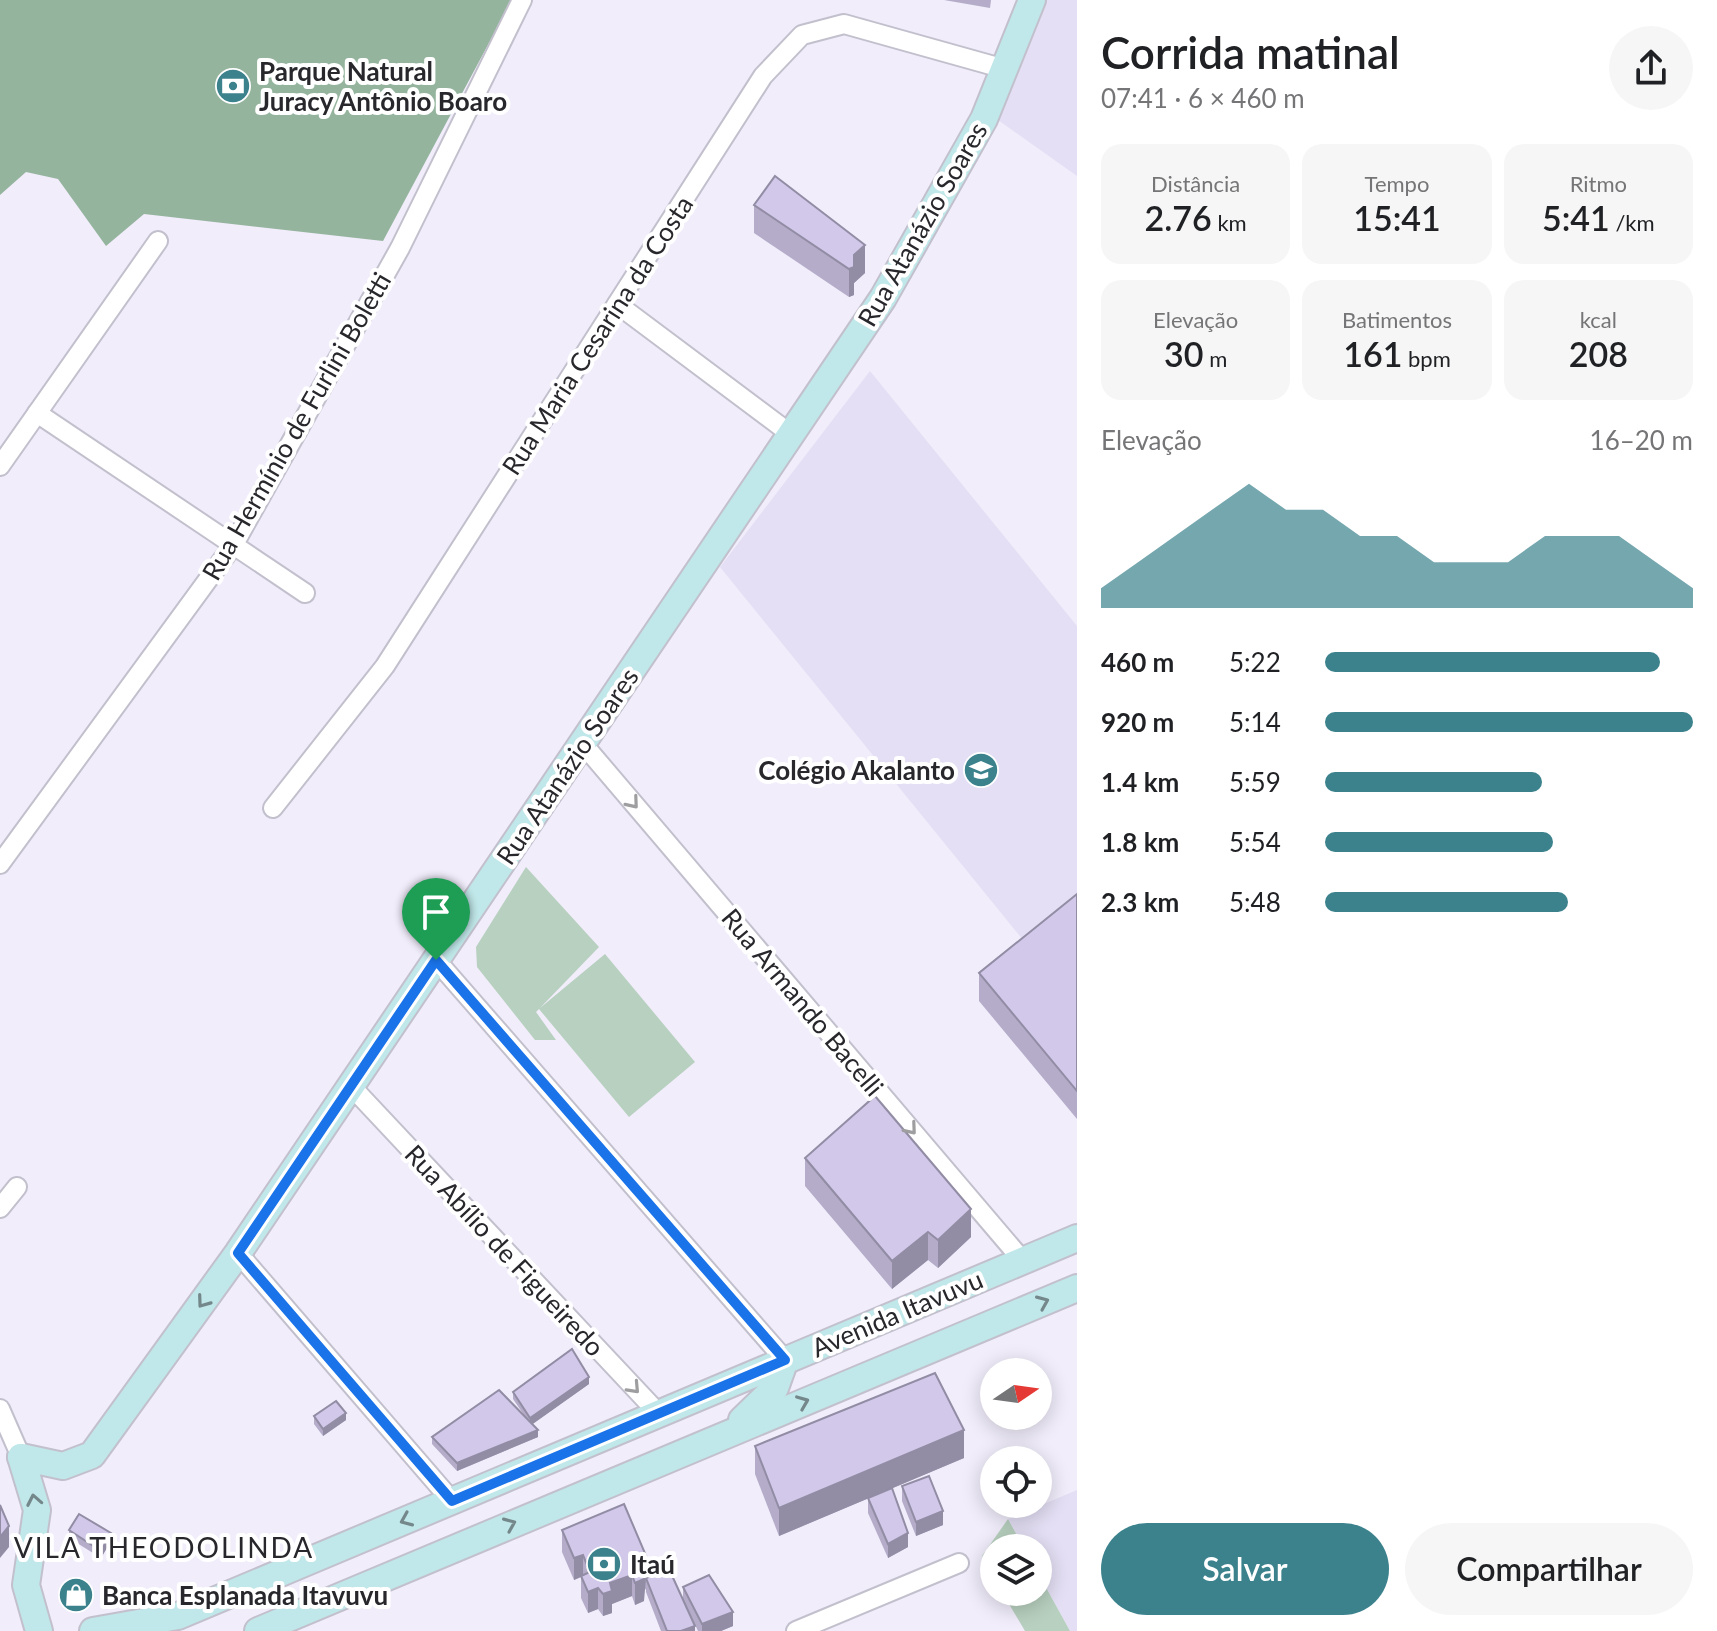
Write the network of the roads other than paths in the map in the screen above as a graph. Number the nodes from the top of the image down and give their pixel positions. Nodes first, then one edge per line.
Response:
1 (522, 0) edge
2 (1032, 0) edge
3 (1005, 69) junction
4 (158, 241) dead end
5 (617, 304) junction
6 (37, 413) junction
7 (792, 435) junction
8 (0, 466) edge
9 (234, 544) junction
10 (305, 593) dead end
11 (583, 744) junction
12 (273, 808) dead end
13 (0, 864) edge
14 (436, 960) junction
15 (351, 1086) junction
16 (17, 1187) dead end
17 (0, 1208) edge
18 (1077, 1238) edge
19 (238, 1253) junction
20 (1023, 1261) junction
21 (1077, 1288) edge
22 (785, 1360) junction
23 (0, 1409) edge
24 (659, 1414) junction
25 (731, 1431) junction
26 (21, 1457) junction
27 (452, 1501) junction
28 (959, 1563) dead end
29 (39, 1631) edge
30 (93, 1631) edge
31 (258, 1631) edge
32 (796, 1631) edge

1 - 9 street, Rua Hermínio de Furlini Boletti
2 - 3 main road, Rua Atanázio Soares
3 - 5 street, Rua Maria Cesarina da Costa
3 - 7 main road, Rua Atanázio Soares
4 - 6 street
5 - 7 street
5 - 12 street, Rua Maria Cesarina da Costa
6 - 8 street
6 - 9 street
7 - 11 main road, Rua Atanázio Soares
9 - 10 street
9 - 13 street, Rua Hermínio de Furlini Boletti
11 - 14 main road, Rua Atanázio Soares
11 -> 20 street, Rua Armando Bacelli
14 - 15 main road, Rua Atanázio Soares
14 - 22 street
15 - 19 main road, Rua Atanázio Soares
15 -> 24 street, Rua Abílio de Figueiredo
16 - 17 street
18 - 20 main road, Avenida Itavuvu
19 -> 26 main road, Rua Atanázio Soares
19 - 27 street
20 - 22 main road, Avenida Itavuvu
25 -> 21 main road, Avenida Itavuvu
22 - 24 main road, Avenida Itavuvu
22 - 25 main road
23 - 26 street
24 - 27 main road, Avenida Itavuvu
31 -> 25 main road, Avenida Itavuvu
29 -> 26 main road
27 -> 30 main road, Avenida Itavuvu
28 - 32 street

